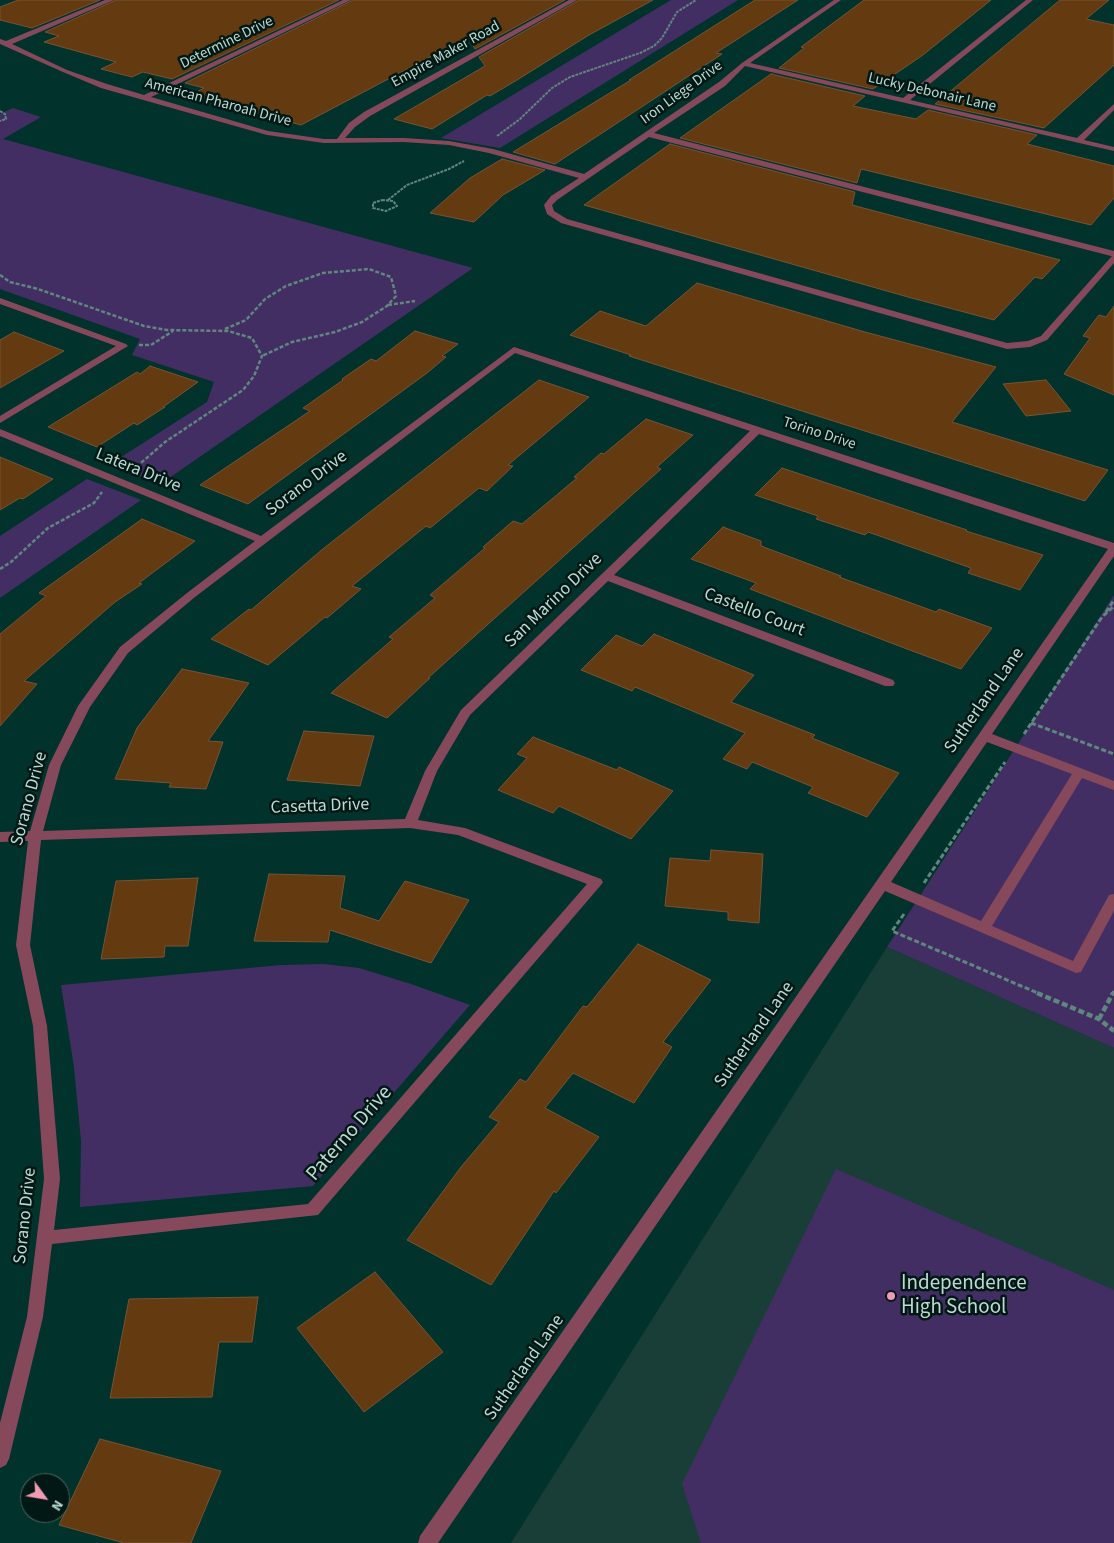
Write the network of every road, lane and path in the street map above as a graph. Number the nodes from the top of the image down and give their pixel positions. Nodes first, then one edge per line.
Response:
1 (111, 0) edge
2 (348, 0) edge
3 (574, 0) edge
4 (696, 0) edge
5 (838, 0) edge
6 (1030, 0) edge
7 (3, 42) edge
8 (744, 64) junction
9 (144, 98) junction
10 (904, 101) junction
11 (1114, 106) edge
12 (0, 111) edge
13 (5, 114) junction
14 (0, 115) edge
15 (0, 121) edge
16 (648, 134) junction
17 (1078, 141) junction
18 (339, 142) junction
19 (481, 149) junction
20 (1114, 149) edge
21 (585, 177) junction
22 (388, 200) junction
23 (1114, 254) edge
24 (1114, 258) edge
25 (0, 274) edge
26 (0, 301) edge
27 (415, 301) dead end
28 (387, 306) junction
29 (174, 330) junction
30 (222, 331) junction
31 (124, 346) junction
32 (514, 350) joint
33 (262, 356) junction
34 (0, 420) edge
35 (757, 430) junction
36 (0, 432) edge
37 (118, 480) junction
38 (263, 541) junction
39 (1114, 547) edge
40 (0, 569) edge
41 (606, 576) junction
42 (1114, 600) edge
43 (1102, 617) dead end
44 (889, 684) dead end
45 (1031, 722) dead end
46 (984, 736) junction
47 (1114, 754) edge
48 (1080, 773) junction
49 (1114, 786) edge
50 (410, 823) junction
51 (35, 836) junction
52 (0, 837) edge
53 (596, 882) joint
54 (882, 884) junction
55 (914, 898) junction
56 (1114, 899) edge
57 (984, 928) junction
58 (1114, 991) edge
59 (1099, 1019) junction
60 (1114, 1031) edge
61 (44, 1238) junction
62 (0, 1459) edge
63 (427, 1543) edge

1 - 7 street
2 - 9 street, Determine Drive
3 - 18 street, Empire Maker Road
4 - 19 path
5 - 8 street, Iron Liege Drive
6 - 10 street
7 - 9 street, American Pharoah Drive
8 - 10 street, Lucky Debonair Lane
8 - 16 street, Iron Liege Drive
9 - 18 street, American Pharoah Drive
10 - 17 street, Lucky Debonair Lane
11 - 17 street
12 - 13 path
13 - 14 path
13 - 15 path
16 - 21 street, Iron Liege Drive
16 - 23 street
17 - 20 street, Lucky Debonair Lane
18 - 19 street, American Pharoah Drive
19 - 21 street, American Pharoah Drive
19 - 22 path
21 - 24 street, Iron Liege Drive
22 - 22 path
25 - 29 path
26 - 31 street
27 - 28 path
28 - 30 path
28 - 33 path
29 - 30 path
29 - 31 path
30 - 33 path
31 - 34 street
32 - 35 street, Torino Drive
32 - 38 street, Sorano Drive
33 - 37 path
35 - 39 street, Torino Drive
35 - 41 street, San Marino Drive
36 - 37 street, Latera Drive
37 - 38 street, Latera Drive
37 - 40 path
38 - 51 street, Sorano Drive
39 - 46 street, Sutherland Lane
41 - 44 street, Castello Court
41 - 50 street, San Marino Drive
42 - 43 path
45 - 47 path
46 - 48 street
46 - 54 street, Sutherland Lane
48 - 49 street
48 - 57 street
50 - 51 street, Casetta Drive
50 - 53 street, Casetta Drive
51 - 52 street, Casetta Drive
51 - 61 street, Sorano Drive
53 - 61 street, Paterno Drive
54 - 55 street
54 - 63 street, Sutherland Lane
55 - 57 street
55 - 59 path
56 - 57 street
58 - 59 path
59 - 60 path
61 - 62 street, Sorano Drive

